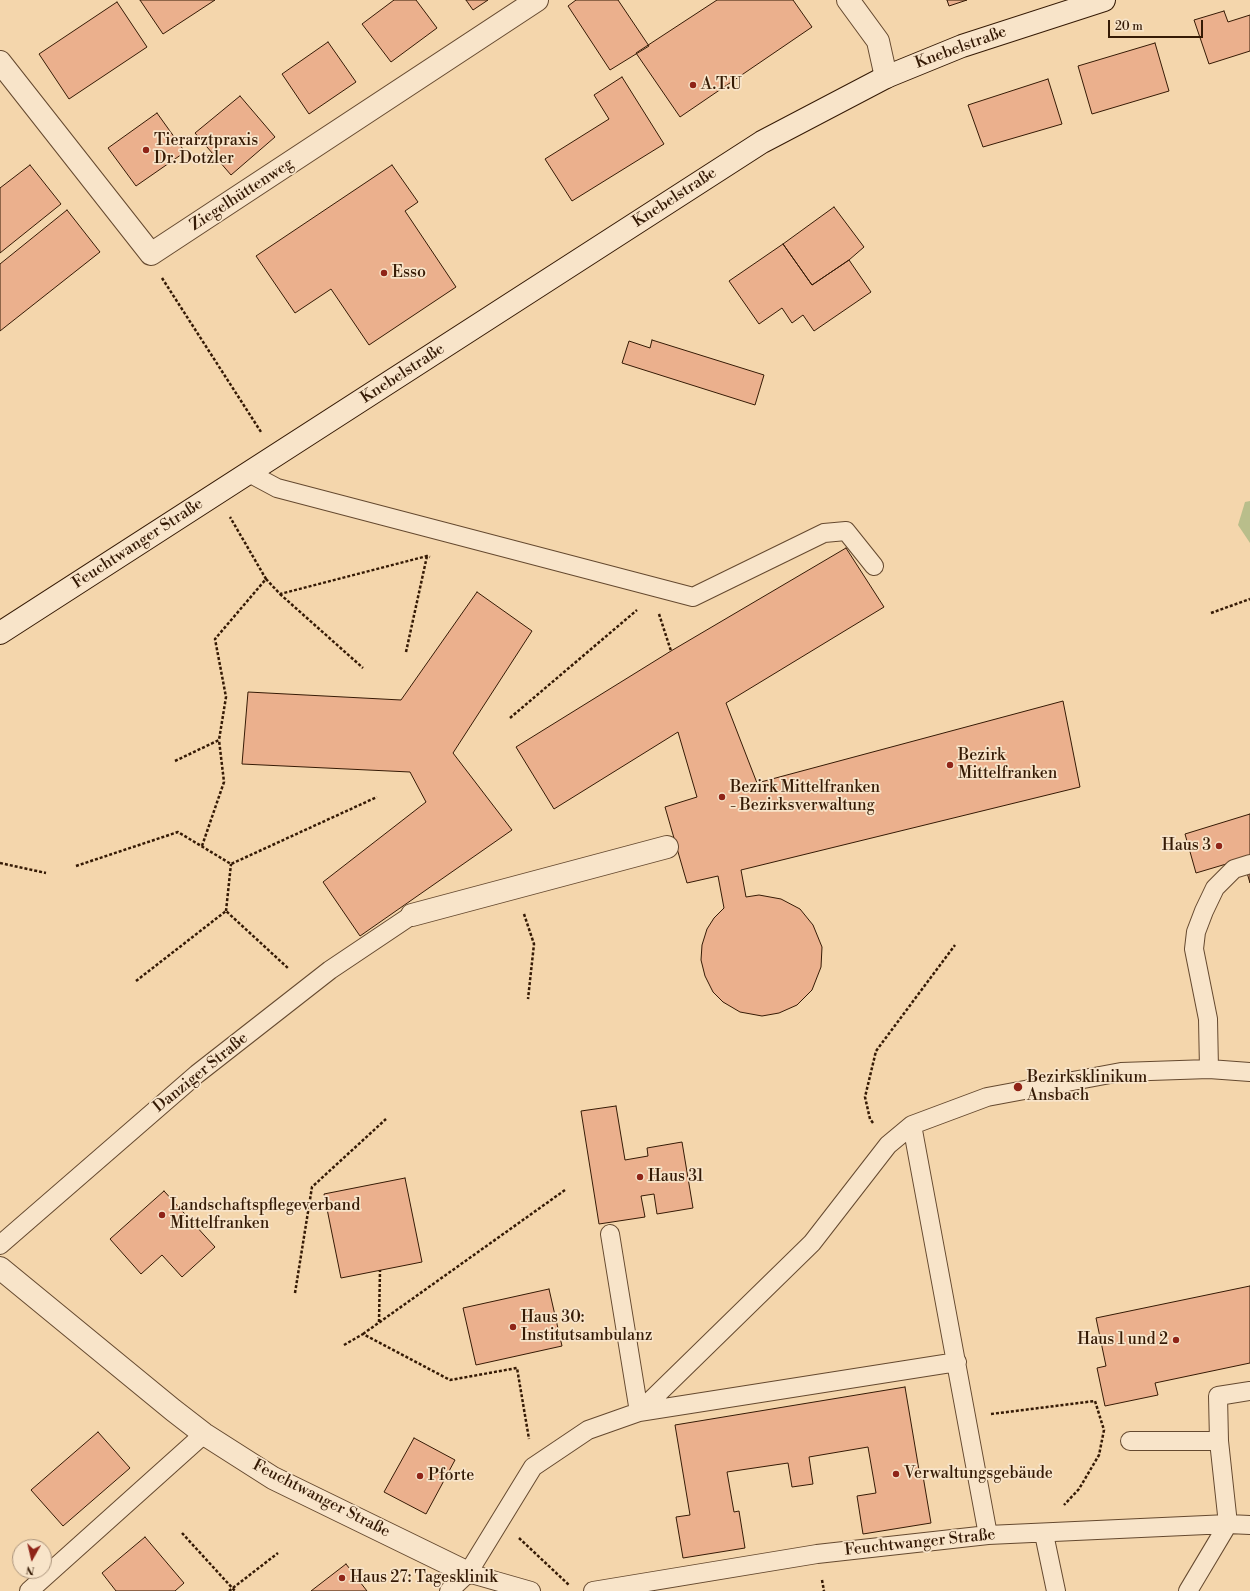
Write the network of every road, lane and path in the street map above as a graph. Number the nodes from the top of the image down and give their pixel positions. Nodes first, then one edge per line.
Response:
1 (537, 0) edge
2 (848, 0) edge
3 (1104, 0) edge
4 (0, 62) edge
5 (886, 77) junction
6 (152, 254) junction
7 (276, 455) junction
8 (249, 473) junction
9 (216, 495) junction
10 (427, 556) junction
11 (435, 558) dead end
12 (874, 566) dead end
13 (266, 579) junction
14 (280, 594) junction
15 (1250, 599) edge
16 (641, 607) dead end
17 (657, 610) dead end
18 (1211, 613) dead end
19 (0, 633) edge
20 (672, 650) dead end
21 (406, 652) dead end
22 (363, 668) dead end
23 (510, 718) dead end
24 (219, 740) junction
25 (175, 761) dead end
26 (377, 797) dead end
27 (202, 846) junction
28 (667, 847) dead end
29 (0, 863) edge
30 (231, 864) junction
31 (1250, 864) edge
32 (76, 866) dead end
33 (46, 873) dead end
34 (515, 888) junction
35 (226, 911) junction
36 (412, 915) joint
37 (956, 945) dead end
38 (136, 981) dead end
39 (308, 988) junction
40 (528, 999) dead end
41 (1209, 1068) junction
42 (1250, 1072) edge
43 (386, 1120) dead end
44 (912, 1125) junction
45 (888, 1145) junction
46 (565, 1190) dead end
47 (610, 1234) dead end
48 (0, 1245) edge
49 (0, 1268) edge
50 (380, 1270) dead end
51 (295, 1292) dead end
52 (379, 1322) junction
53 (363, 1334) junction
54 (344, 1344) dead end
55 (957, 1362) junction
56 (1250, 1391) edge
57 (639, 1412) junction
58 (967, 1417) junction
59 (204, 1434) junction
60 (1220, 1440) junction
61 (1130, 1441) dead end
62 (533, 1467) junction
63 (501, 1520) junction
64 (1228, 1524) junction
65 (1250, 1525) edge
66 (182, 1533) dead end
67 (1050, 1533) junction
68 (988, 1535) junction
69 (278, 1553) dead end
70 (468, 1573) junction
71 (570, 1586) dead end
72 (232, 1588) junction
73 (29, 1591) edge
74 (228, 1591) edge
75 (235, 1591) edge
76 (449, 1591) edge
77 (531, 1591) edge
78 (593, 1591) edge
79 (1056, 1591) edge
80 (1188, 1591) edge

1 - 6 street, Ziegelhüttenweg
2 - 5 street
3 - 5 street, Knebelstraße
4 - 6 street
5 - 7 street, Knebelstraße
6 - 7 path
7 - 8 street, Feuchtwanger Straße
8 - 9 street, Feuchtwanger Straße
8 - 12 lane
9 - 13 path
9 - 19 street, Feuchtwanger Straße
10 - 11 path
10 - 14 path
10 - 21 path
13 - 14 path
13 - 24 path
14 - 22 path
15 - 18 path
16 - 23 path
17 - 20 path
24 - 25 path
24 - 27 path
26 - 30 path
27 - 30 path
27 - 32 path
28 - 34 street
29 - 33 path
30 - 35 path
31 - 41 lane
34 - 36 street
34 - 40 path
35 - 38 path
35 - 39 path
36 - 39 lane, Danziger Straße
37 - 45 path
39 - 48 lane, Danziger Straße
41 - 42 lane
41 - 44 lane
43 - 51 path
44 - 45 lane
44 - 55 lane
45 - 57 lane
46 - 52 path
47 - 57 lane
49 - 59 street, Feuchtwanger Straße
50 - 52 path
52 - 53 path
53 - 54 path
53 - 62 path
55 - 57 lane
55 - 58 lane
56 - 60 lane
57 - 62 lane
58 - 67 path
58 - 68 lane
59 - 70 street, Feuchtwanger Straße
59 - 73 lane
60 - 61 lane
60 - 64 lane
62 - 63 lane
63 - 70 lane
63 - 71 path
64 - 65 lane, Feuchtwanger Straße
64 - 67 lane, Feuchtwanger Straße
64 - 80 lane
66 - 72 path
67 - 68 lane, Feuchtwanger Straße
67 - 79 lane
68 - 78 lane, Feuchtwanger Straße
69 - 72 path
70 - 76 lane
70 - 77 lane, Feuchtwanger Straße
72 - 74 path
72 - 75 path

